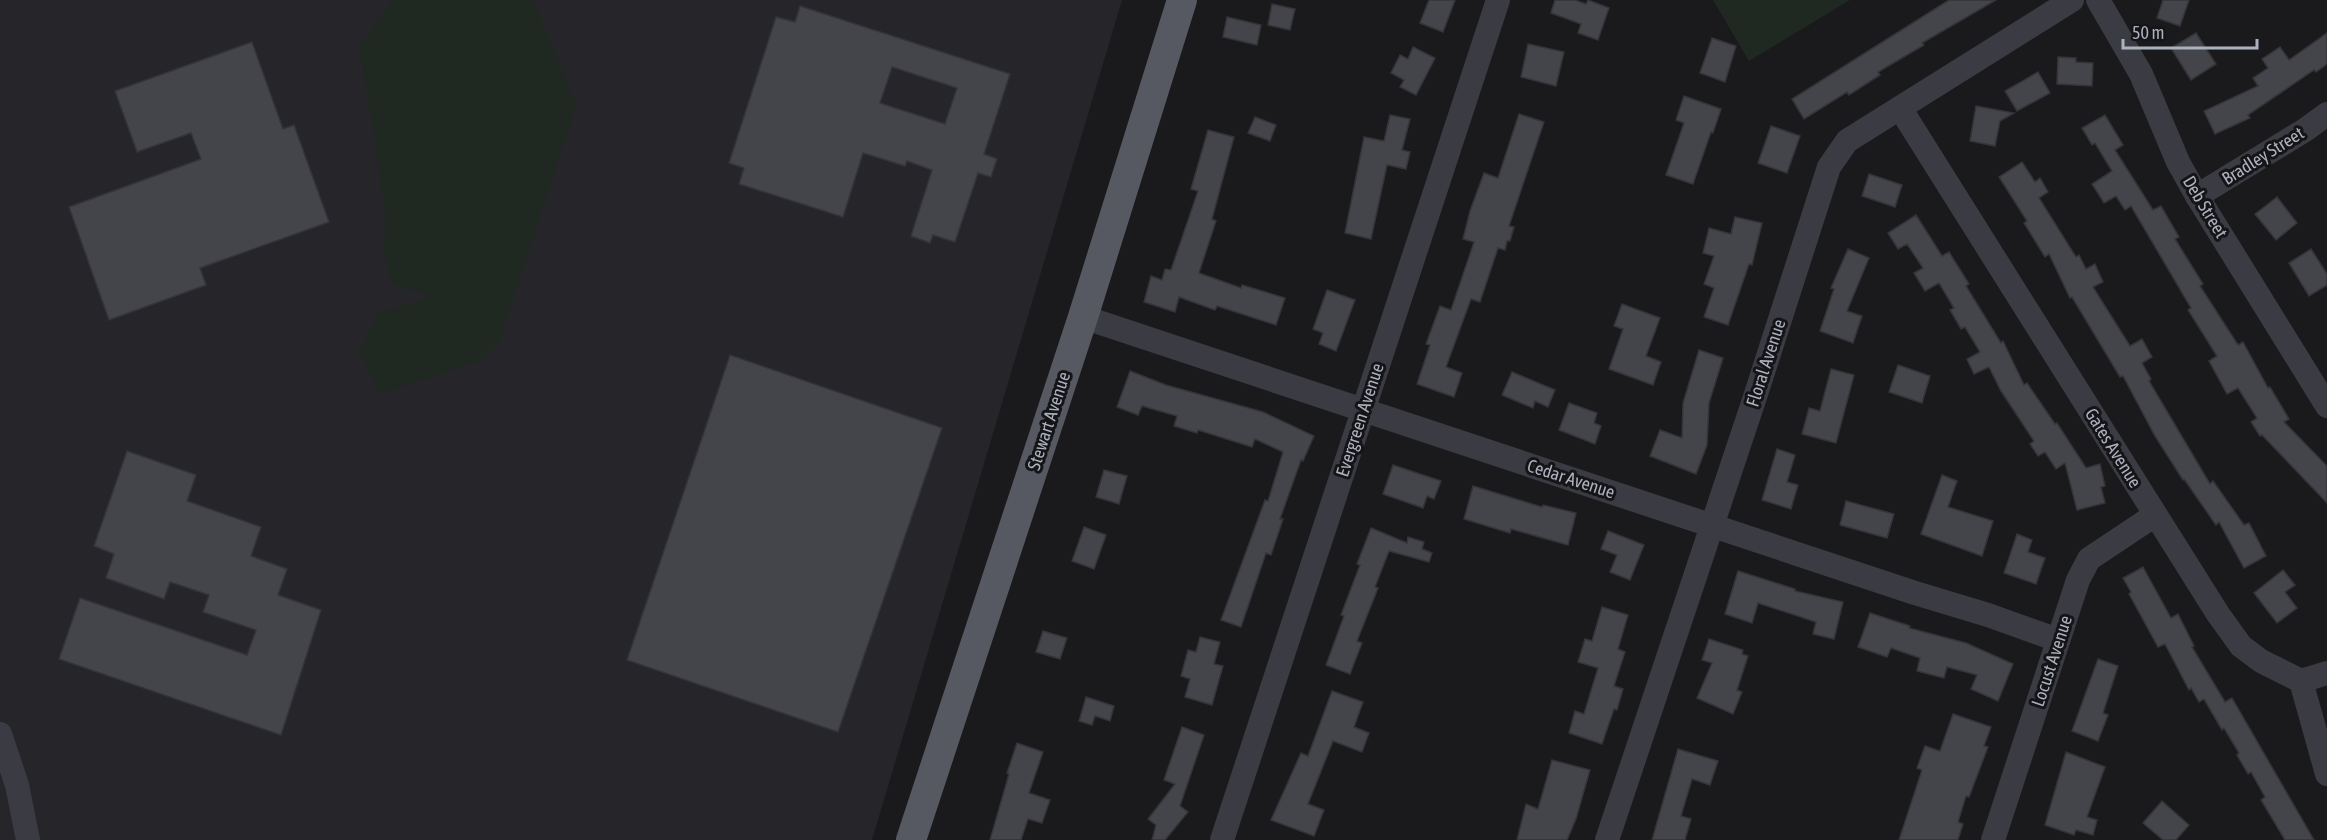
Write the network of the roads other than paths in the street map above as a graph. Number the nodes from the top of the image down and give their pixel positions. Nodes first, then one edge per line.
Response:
1 (1182, 0) edge
2 (1498, 0) edge
3 (2072, 0) edge
4 (2098, 0) edge
5 (1900, 108) junction
6 (2327, 114) edge
7 (2197, 196) junction
8 (1083, 317) junction
9 (2327, 406) edge
10 (1363, 411) junction
11 (2155, 515) junction
12 (1711, 525) junction
13 (2058, 640) junction
14 (2327, 673) edge
15 (2301, 681) junction
16 (0, 734) edge
17 (2327, 774) edge
18 (2000, 838) edge
19 (28, 840) edge
20 (911, 840) edge
21 (1222, 840) edge
22 (1607, 840) edge

1 - 8 main road, Stewart Avenue
2 - 10 street, Evergreen Avenue
3 - 5 street, Floral Avenue
4 - 7 street, Deb Street
5 - 11 street, Gates Avenue
5 - 12 street, Floral Avenue
6 - 7 street, Bradley Street
7 - 9 street, Deb Street
8 - 10 street, Cedar Avenue
8 - 20 main road, Stewart Avenue
10 - 12 street, Cedar Avenue
10 - 21 street, Evergreen Avenue
11 - 13 street, Locust Avenue
11 - 15 street, Gates Avenue
12 - 13 street, Cedar Avenue
12 - 22 street, Floral Avenue
13 - 18 street, Locust Avenue
14 - 15 street
15 - 17 street
16 - 19 street

